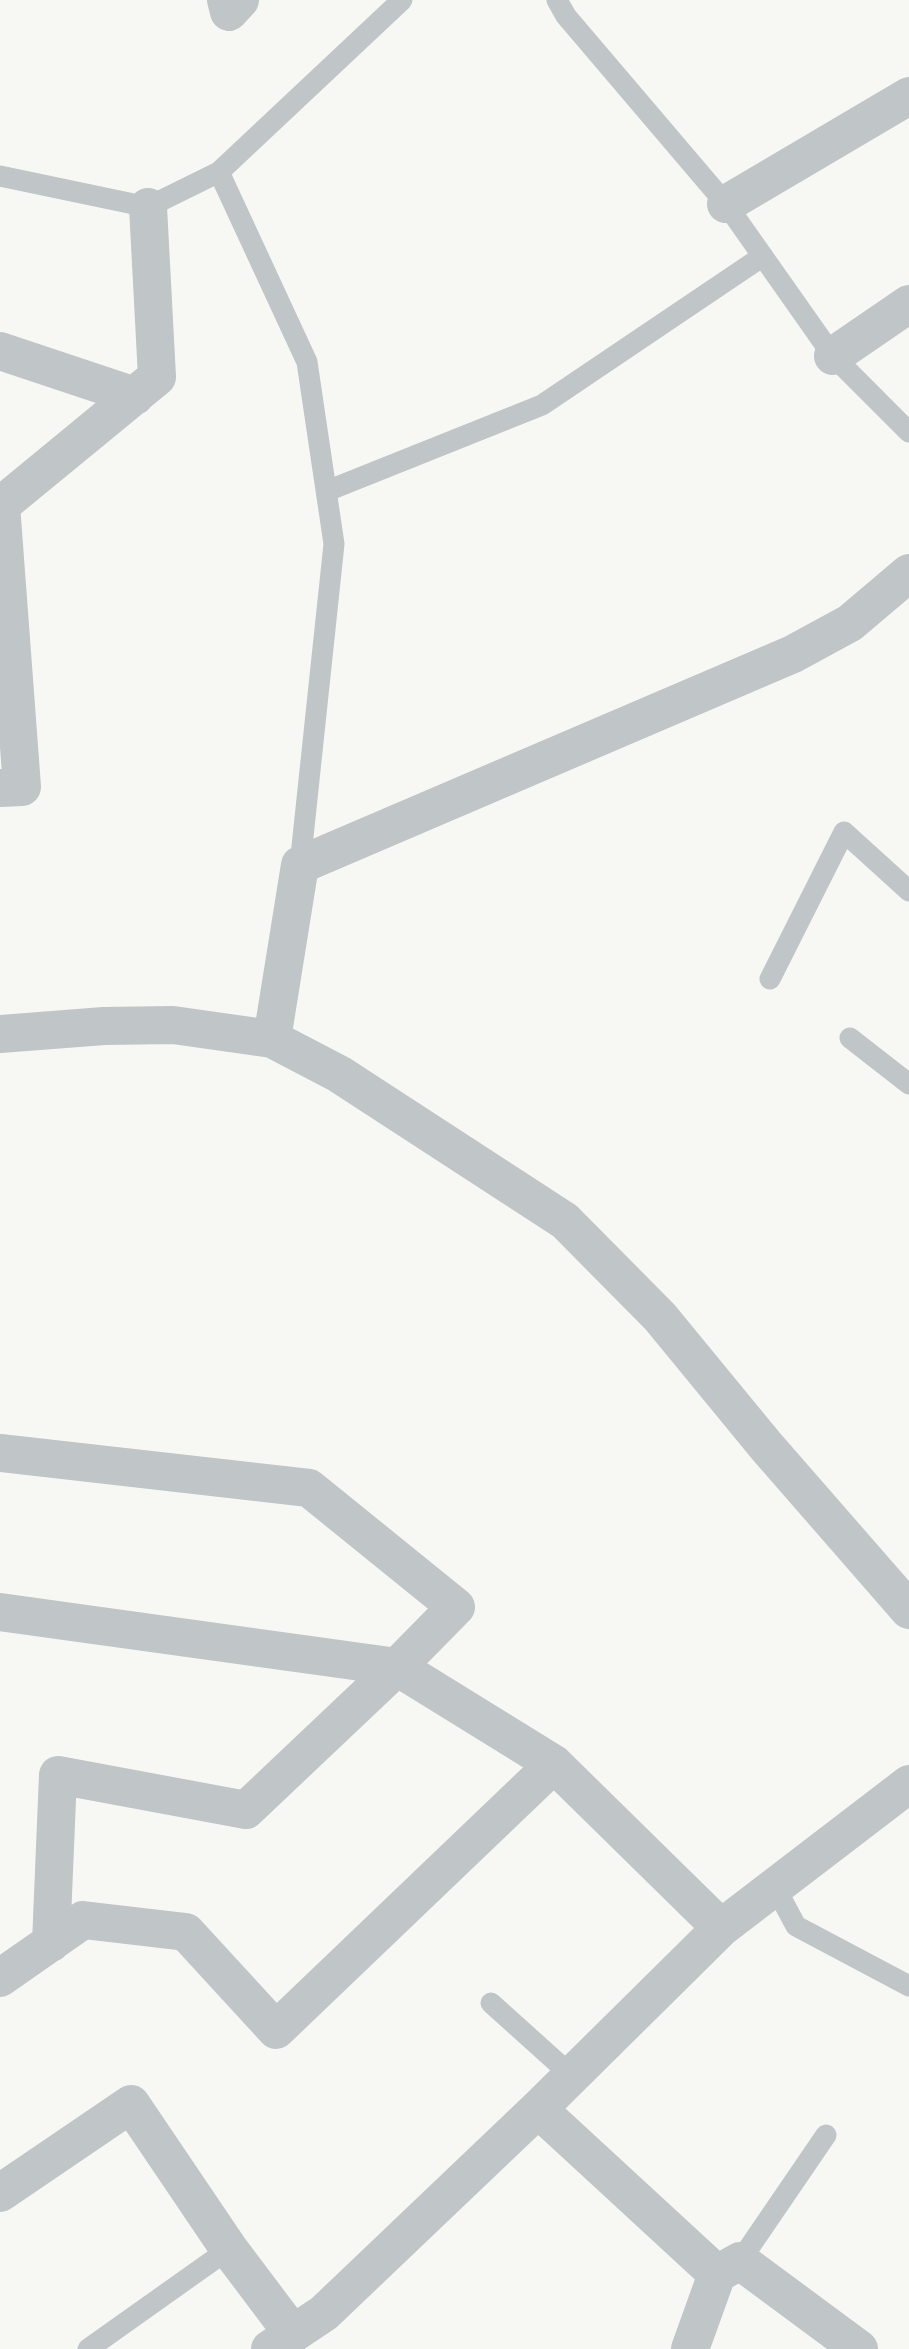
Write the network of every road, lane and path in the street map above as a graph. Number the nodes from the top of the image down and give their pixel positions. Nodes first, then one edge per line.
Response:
1 (226, 0) edge
2 (240, 0) edge
3 (402, 0) edge
4 (557, 0) edge
5 (909, 96) edge
6 (219, 172) junction
7 (0, 176) edge
8 (726, 204) junction
9 (148, 207) junction
10 (763, 256) junction
11 (909, 304) edge
12 (0, 351) edge
13 (832, 356) junction
14 (135, 396) junction
15 (909, 432) edge
16 (327, 491) junction
17 (0, 506) edge
18 (909, 573) edge
19 (0, 788) edge
20 (300, 865) junction
21 (909, 891) edge
22 (770, 979) dead end
23 (0, 1034) edge
24 (850, 1038) dead end
25 (272, 1039) junction
26 (909, 1084) edge
27 (0, 1453) edge
28 (909, 1610) edge
29 (0, 1612) edge
30 (397, 1667) junction
31 (554, 1763) junction
32 (909, 1784) edge
33 (775, 1887) junction
34 (721, 1928) junction
35 (51, 1943) junction
36 (0, 1978) edge
37 (909, 1986) edge
38 (491, 2003) dead end
39 (571, 2076) junction
40 (538, 2109) junction
41 (826, 2135) dead end
42 (0, 2193) edge
43 (229, 2249) junction
44 (728, 2267) junction
45 (281, 2341) edge
46 (88, 2349) edge
47 (690, 2349) edge
48 (859, 2349) edge

1 - 2 street
3 - 6 lane
4 - 8 lane
5 - 8 street
6 - 9 lane
6 - 16 lane
7 - 9 lane
8 - 10 lane
9 - 14 street
10 - 13 lane
10 - 16 lane
11 - 13 street
12 - 14 street
13 - 15 lane
14 - 17 street
16 - 20 lane
17 - 19 street
18 - 20 street
20 - 25 street
21 - 22 lane
23 - 25 street
24 - 26 lane
25 - 28 street
27 - 30 street
29 - 30 street
30 - 31 street
30 - 35 street
31 - 34 street
31 - 35 street
32 - 33 street
33 - 34 street
33 - 37 lane
34 - 39 street
35 - 36 street
38 - 39 lane
39 - 40 street
40 - 44 street
40 - 45 street
41 - 44 lane
42 - 43 street
43 - 45 street
43 - 46 lane
44 - 47 street
44 - 48 street

